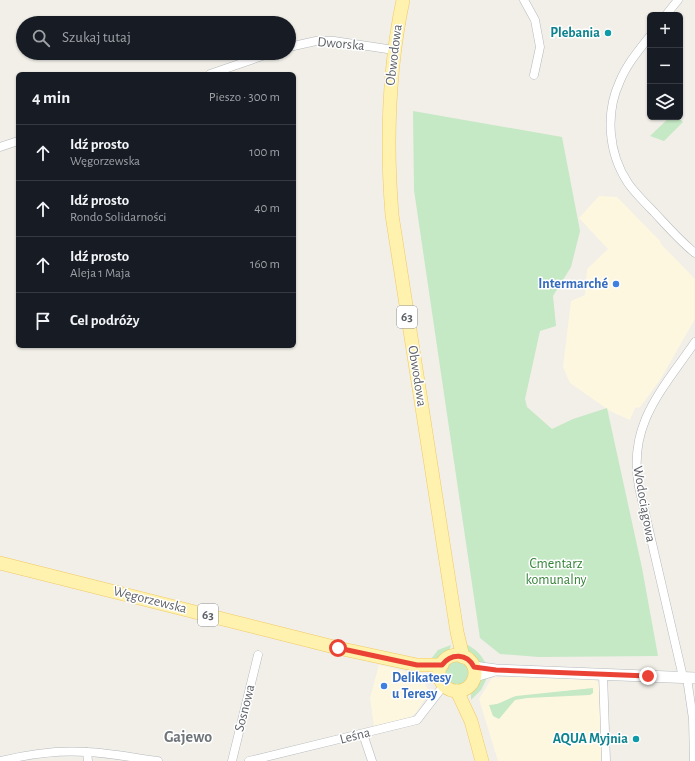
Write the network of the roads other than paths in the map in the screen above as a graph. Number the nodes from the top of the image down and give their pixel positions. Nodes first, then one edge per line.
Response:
1 (403, 0) edge
2 (524, 0) edge
3 (678, 0) edge
4 (668, 12) edge
5 (647, 40) edge
6 (296, 45) edge
7 (394, 50) junction
8 (251, 60) edge
9 (216, 72) edge
10 (534, 75) dead end
11 (16, 142) edge
12 (0, 147) edge
13 (692, 250) edge
14 (695, 257) edge
15 (695, 342) edge
16 (0, 563) edge
17 (258, 655) dead end
18 (458, 656) junction
19 (474, 672) junction
20 (603, 674) junction
21 (442, 675) junction
22 (688, 678) edge
23 (462, 690) junction
24 (363, 734) junction
25 (87, 752) junction
26 (1, 761) edge
27 (88, 761) edge
28 (158, 761) edge
29 (232, 761) edge
30 (249, 761) edge
31 (372, 761) edge
32 (482, 761) edge
33 (606, 761) edge
34 (694, 761) edge

1 - 7 main road, Obwodowa / 63
2 - 10 street
3 - 4 street
5 - 13 street
6 - 7 street, Dworska
7 - 18 main road, Obwodowa / 63
8 - 9 street
11 - 12 street
13 - 14 street
15 - 22 street, Wodociągowa
16 - 21 main road, Węgorzewska / 63
17 - 29 street, Sosnowa
18 - 19 main road
18 - 21 main road
19 - 20 street
19 - 23 main road
20 - 22 street
20 - 33 street
21 - 23 main road
21 - 24 street, Leśna
22 - 34 street, Wodociągowa
23 - 32 main road
24 - 30 street, Leśna
24 - 31 street
25 - 26 street
25 - 27 street
25 - 28 street

